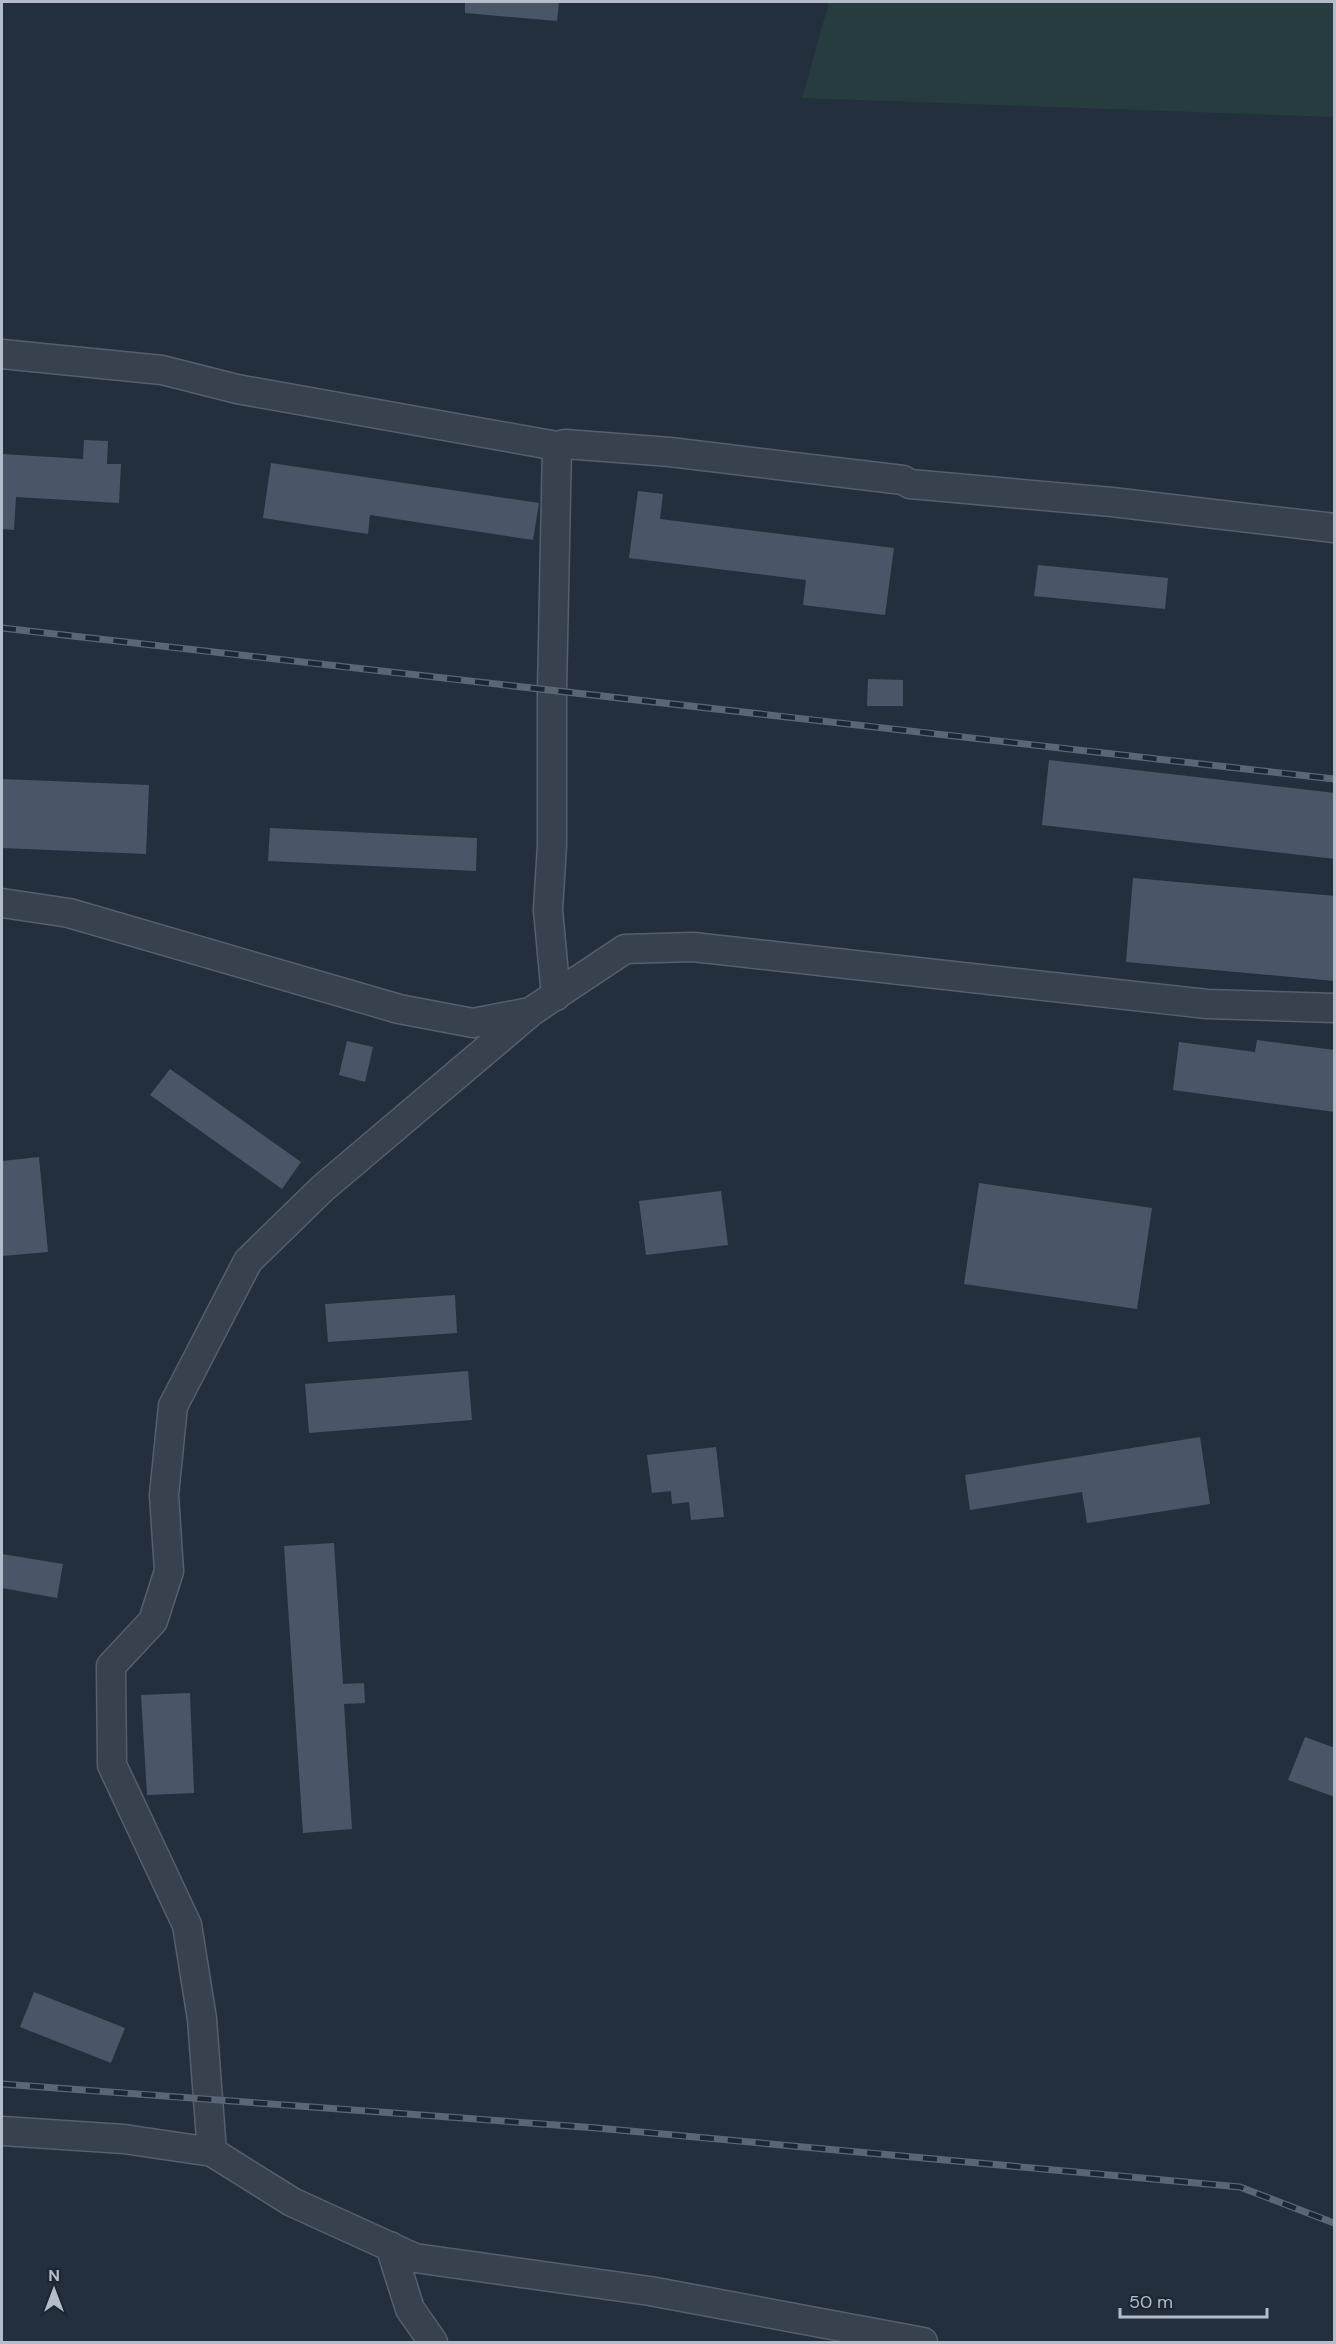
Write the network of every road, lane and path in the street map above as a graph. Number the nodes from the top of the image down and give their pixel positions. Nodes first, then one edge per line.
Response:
1 (2, 354) edge
2 (557, 446) junction
3 (1335, 528) edge
4 (2, 903) edge
5 (556, 996) junction
6 (1335, 1008) edge
7 (532, 1011) junction
8 (2, 2131) edge
9 (212, 2152) junction
10 (390, 2246) junction
11 (433, 2343) edge
12 (923, 2343) edge

1 - 2 lane
2 - 3 lane
2 - 5 lane
4 - 7 lane
5 - 6 lane
5 - 7 lane
7 - 9 lane
8 - 9 lane
9 - 10 lane
10 - 11 lane
10 - 12 lane

